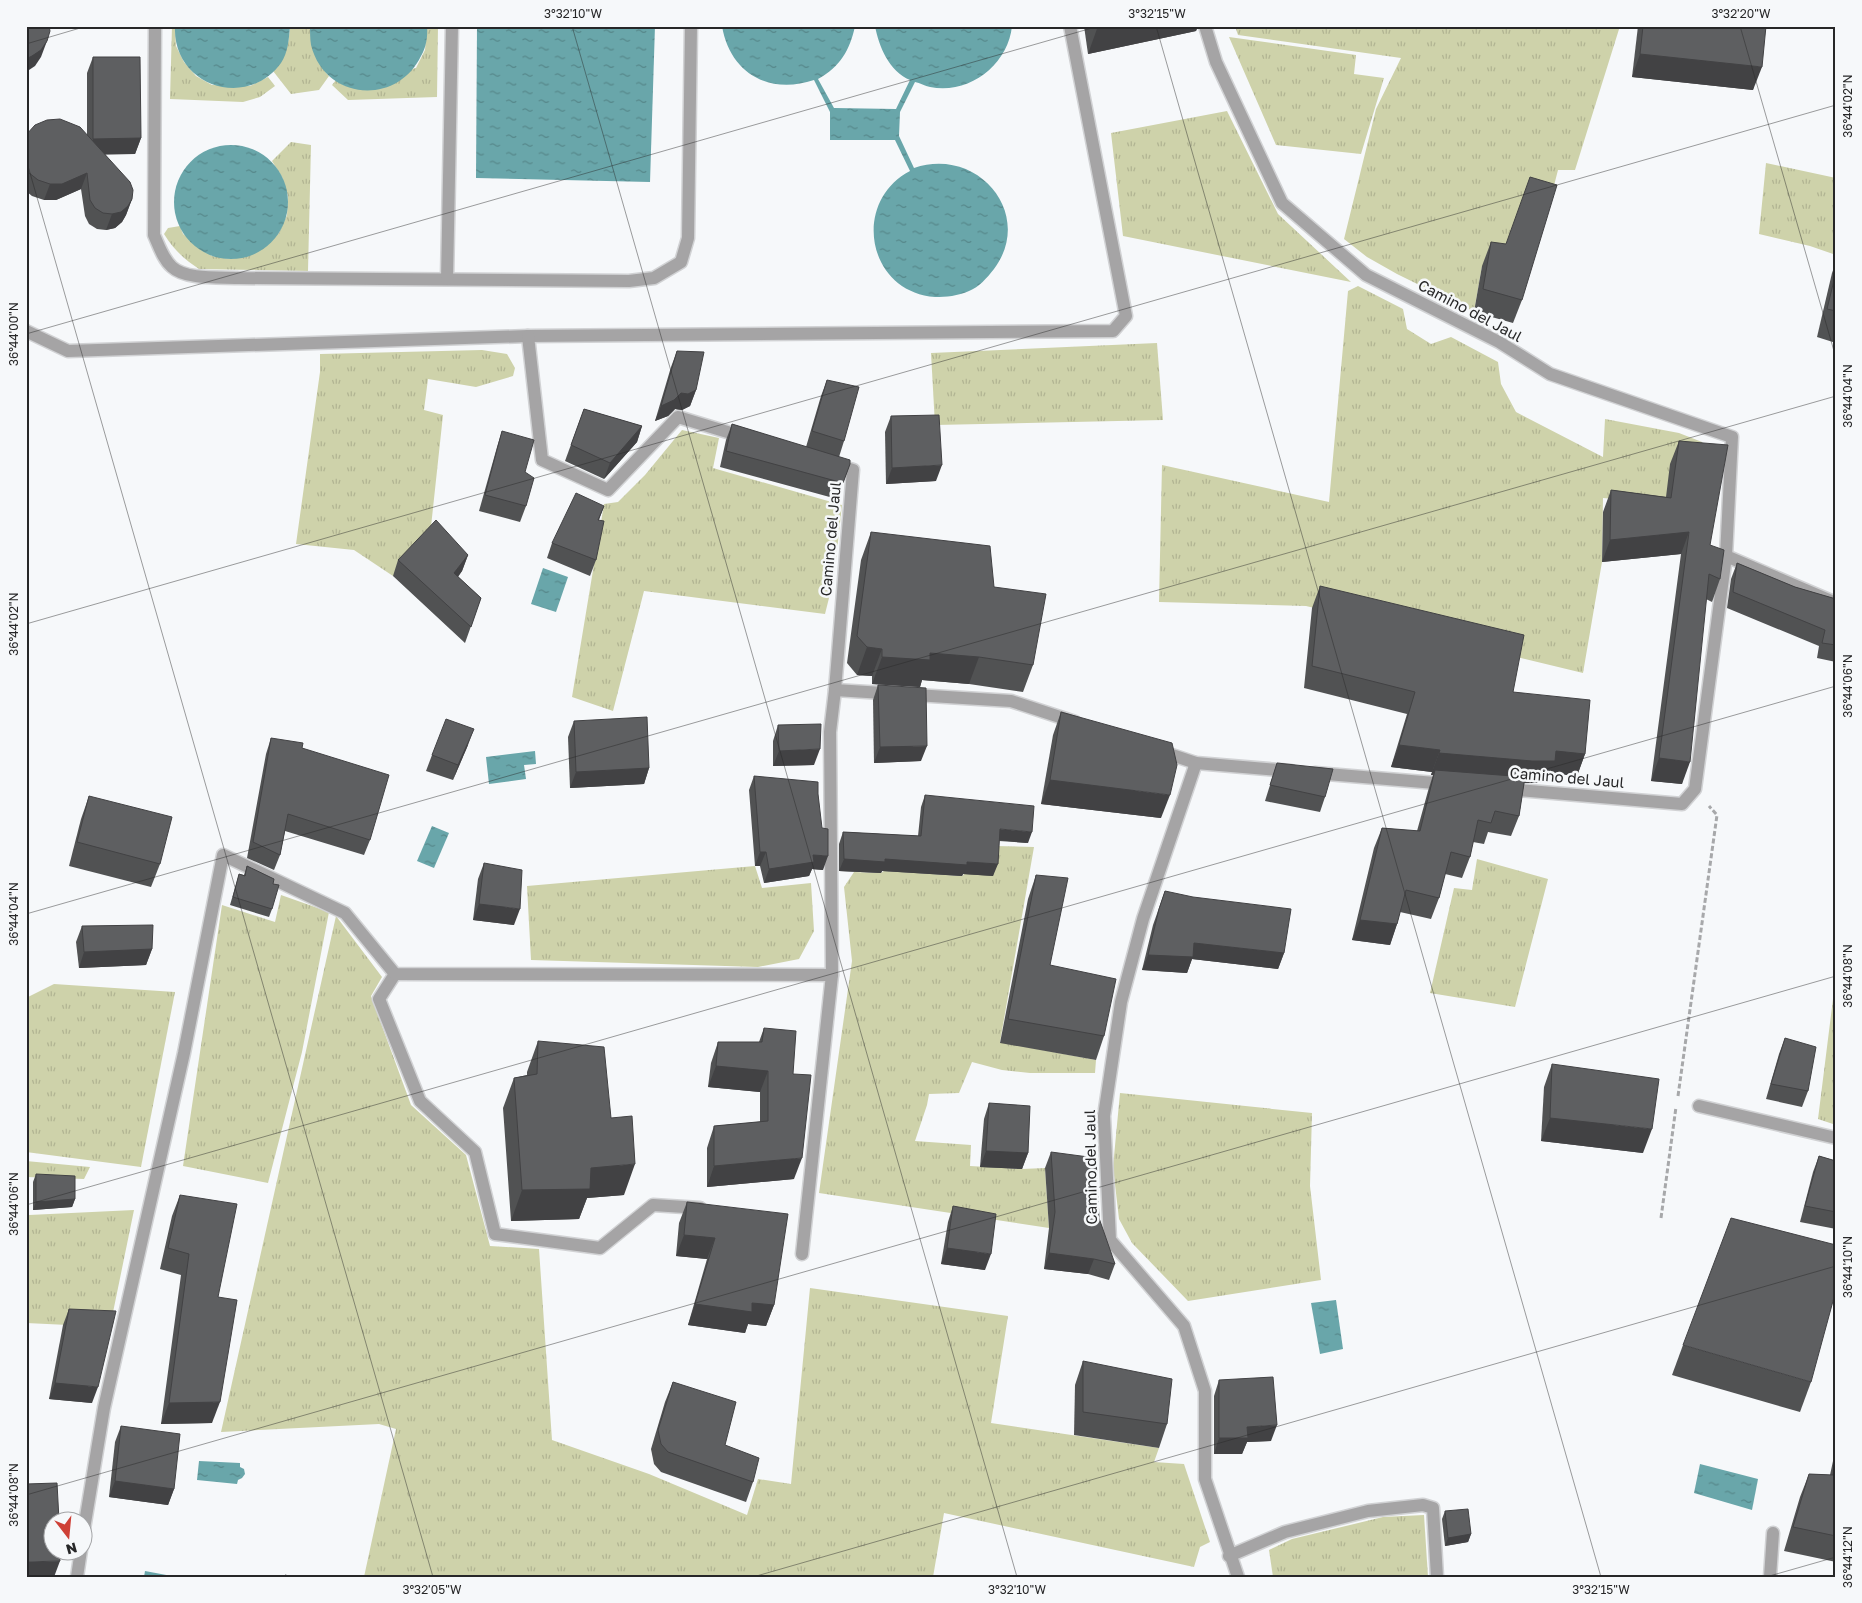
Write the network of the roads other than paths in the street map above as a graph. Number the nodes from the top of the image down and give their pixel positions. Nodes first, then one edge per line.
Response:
1 (155, 26) edge
2 (452, 26) edge
3 (691, 26) edge
4 (1070, 26) edge
5 (1206, 26) edge
6 (446, 278) junction
7 (26, 331) edge
8 (528, 336) junction
9 (752, 439) edge
10 (825, 462) edge
11 (1726, 556) junction
12 (1836, 603) edge
13 (835, 690) junction
14 (1085, 726) edge
15 (1150, 748) edge
16 (1196, 763) junction
17 (1464, 786) edge
18 (1494, 788) edge
19 (394, 974) junction
20 (832, 975) junction
21 (1699, 1106) dead end
22 (1836, 1138) edge
23 (713, 1208) edge
24 (802, 1254) dead end
25 (87, 1510) edge
26 (1774, 1533) dead end
27 (1230, 1556) junction
28 (80, 1560) edge
29 (77, 1577) edge
30 (1238, 1577) edge
31 (1437, 1577) edge
32 (1770, 1577) edge

1 - 6 street
2 - 6 street
3 - 6 street
4 - 8 street
5 - 11 street, Camino del Jaul
7 - 8 street
8 - 9 street
10 - 13 street, Camino del Jaul
11 - 12 street
11 - 18 street, Camino del Jaul
13 - 14 street
13 - 20 street
15 - 16 street
16 - 17 street
16 - 27 street, Camino del Jaul
19 - 20 street
19 - 23 street
19 - 25 street
20 - 24 street
21 - 22 street
26 - 32 street
27 - 30 street, Camino del Jaul
27 - 31 street
28 - 29 street

